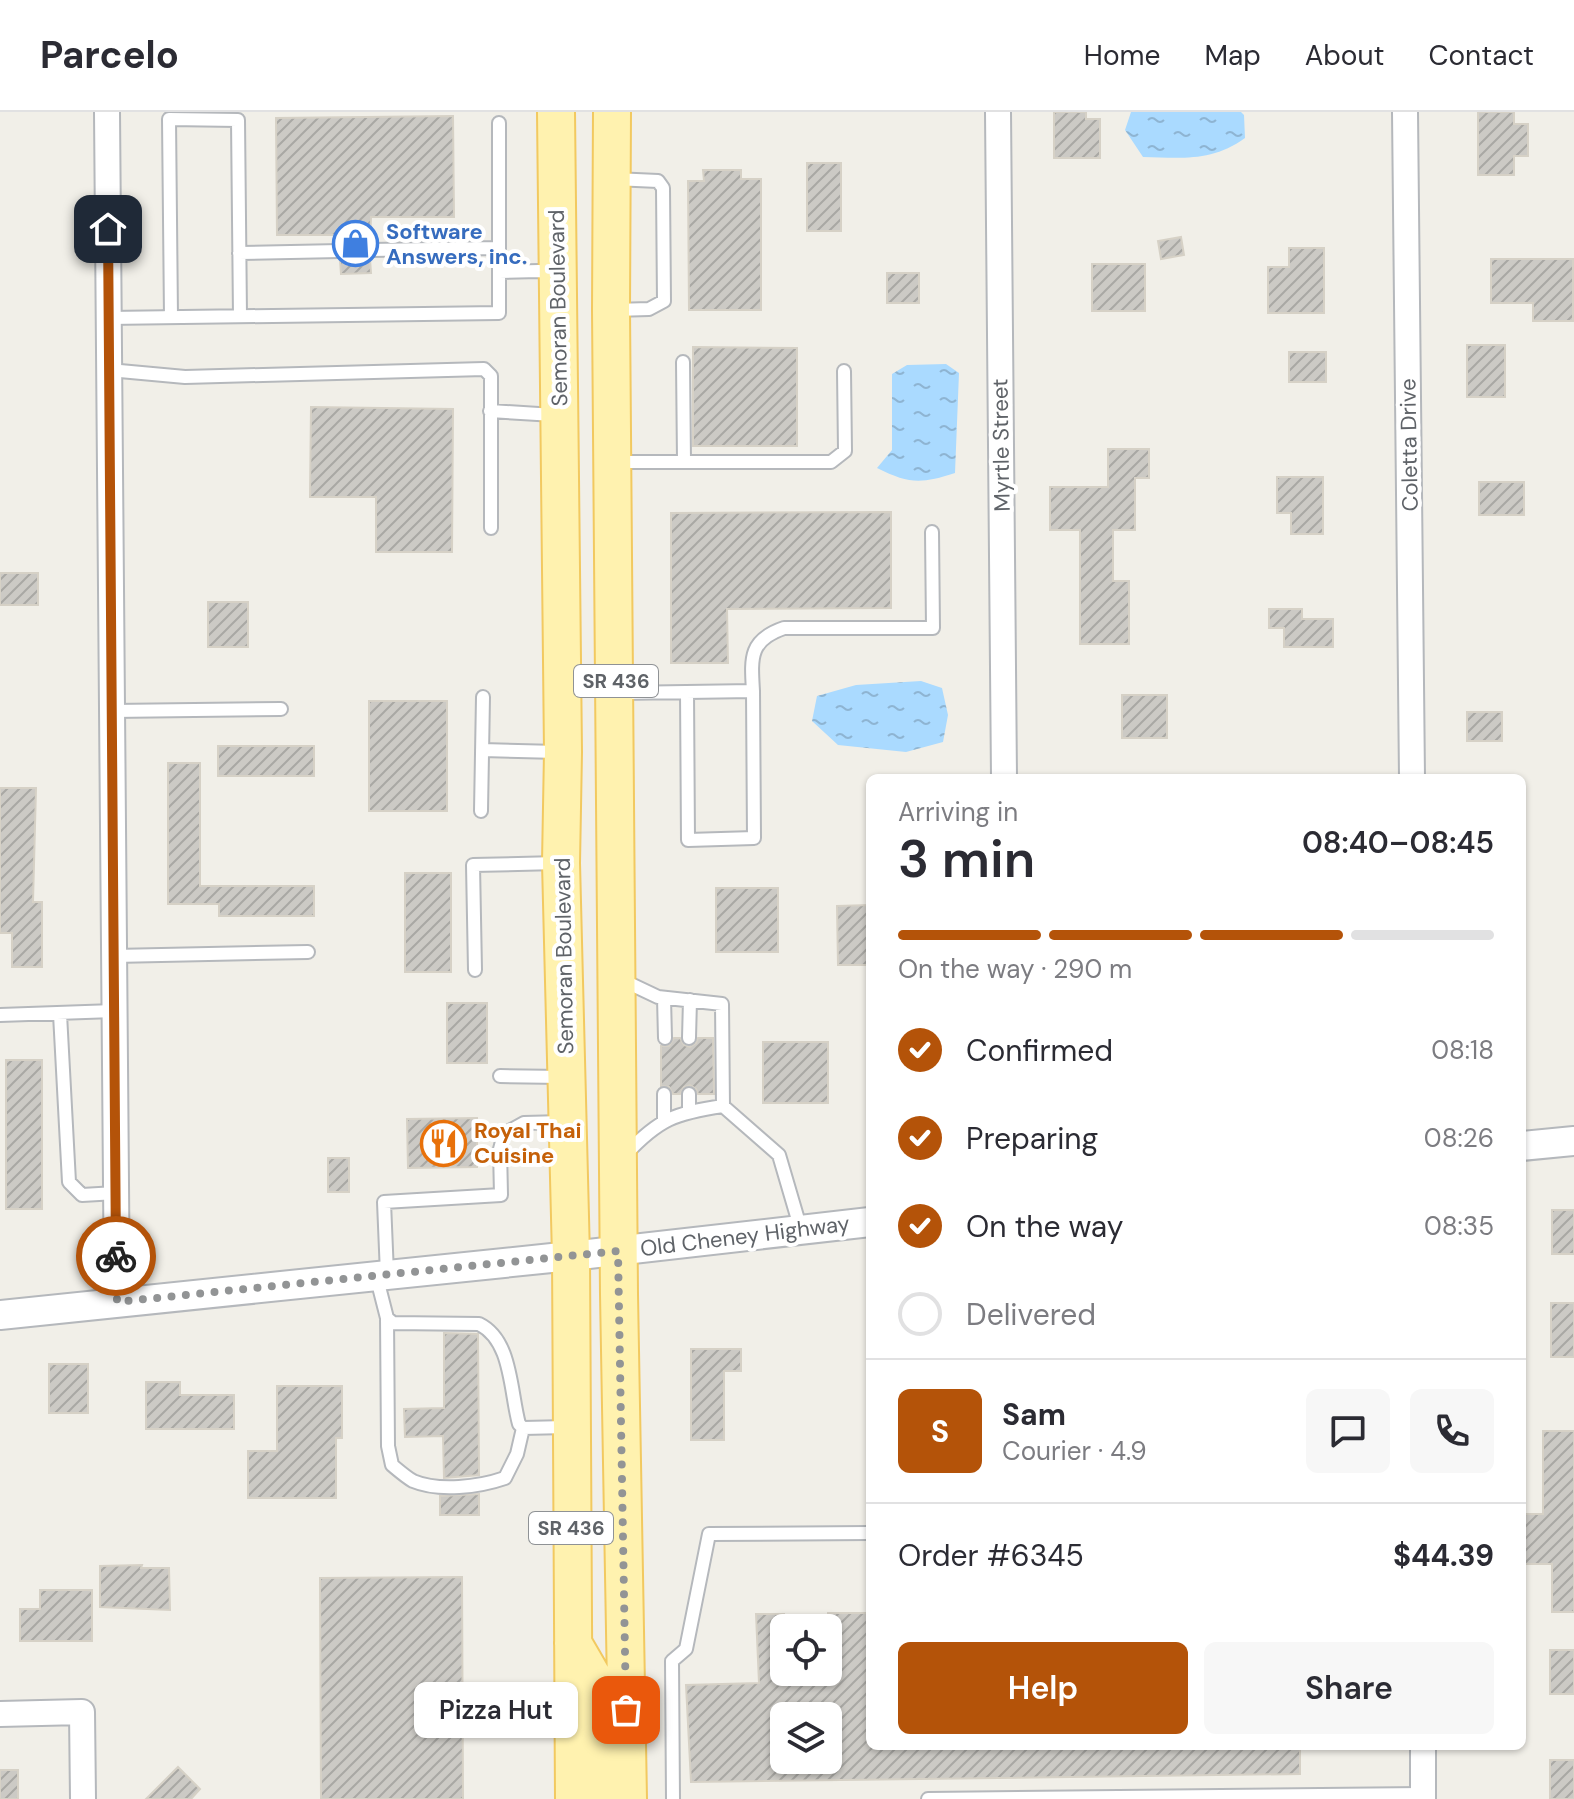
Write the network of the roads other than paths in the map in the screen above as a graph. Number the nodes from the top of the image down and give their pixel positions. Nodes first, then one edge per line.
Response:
1 (107, 112) edge
2 (556, 112) edge
3 (612, 112) edge
4 (998, 112) edge
5 (1405, 112) edge
6 (499, 123) dead end
7 (614, 179) junction
8 (499, 248) junction
9 (370, 250) dead end
10 (340, 251) dead end
11 (239, 253) junction
12 (499, 272) junction
13 (558, 276) junction
14 (611, 310) junction
15 (240, 316) junction
16 (171, 317) junction
17 (108, 318) junction
18 (683, 362) dead end
19 (109, 370) junction
20 (844, 371) dead end
21 (490, 411) junction
22 (559, 415) junction
23 (684, 461) junction
24 (614, 462) junction
25 (491, 528) dead end
26 (932, 532) dead end
27 (753, 691) junction
28 (687, 692) junction
29 (616, 693) junction
30 (483, 697) dead end
31 (281, 709) dead end
32 (112, 711) junction
33 (482, 750) junction
34 (563, 752) junction
35 (1004, 774) edge
36 (1412, 774) edge
37 (481, 811) dead end
38 (561, 863) junction
39 (308, 952) dead end
40 (114, 956) junction
41 (475, 970) dead end
42 (617, 978) junction
43 (664, 998) junction
44 (690, 1000) junction
45 (114, 1011) junction
46 (60, 1014) junction
47 (0, 1015) edge
48 (665, 1038) dead end
49 (689, 1038) dead end
50 (500, 1076) dead end
51 (566, 1077) junction
52 (664, 1094) dead end
53 (689, 1094) dead end
54 (723, 1106) junction
55 (689, 1111) junction
56 (566, 1122) junction
57 (664, 1122) junction
58 (1574, 1141) edge
59 (1526, 1146) edge
60 (618, 1162) junction
61 (116, 1193) junction
62 (866, 1222) edge
63 (801, 1230) junction
64 (618, 1251) junction
65 (571, 1256) junction
66 (382, 1275) junction
67 (117, 1302) junction
68 (0, 1315) edge
69 (387, 1318) junction
70 (570, 1426) junction
71 (523, 1428) junction
72 (866, 1533) edge
73 (572, 1642) junction
74 (0, 1714) edge
75 (1423, 1750) edge
76 (1423, 1797) edge
77 (83, 1799) edge
78 (574, 1799) edge
79 (600, 1799) edge
80 (628, 1799) edge
81 (673, 1799) edge
82 (928, 1799) edge

1 - 17 street
2 - 13 main road, Semoran Boulevard / SR 436
3 - 7 main road, SR 436
4 - 35 street, Myrtle Street
5 - 36 street, Coletta Drive
6 - 8 lane
7 - 14 main road, SR 436
7 - 14 lane
8 - 9 lane
8 - 12 lane
10 - 11 lane
11 - 15 lane
11 - 16 lane
12 - 13 lane
12 - 15 lane
13 - 22 main road, Semoran Boulevard / SR 436
14 - 24 main road, SR 436
15 - 16 lane
16 - 17 lane
17 - 19 street
18 - 23 lane
19 - 21 lane
19 - 32 street
20 - 23 lane
21 - 22 lane
21 - 25 lane
22 - 29 main road
22 - 34 main road, Semoran Boulevard / SR 436
23 - 24 lane
24 - 29 main road, SR 436
26 - 27 lane
27 - 28 lane
27 - 28 lane
28 - 29 lane
29 - 42 main road, SR 436
30 - 33 lane
31 - 32 lane
32 - 40 street
33 - 34 lane
33 - 37 lane
34 - 38 main road, Semoran Boulevard / SR 436
38 - 41 lane
38 - 51 main road, Semoran Boulevard / SR 436
39 - 40 lane
40 - 45 street
42 - 43 lane
42 - 60 main road, SR 436
43 - 44 lane
43 - 48 lane
44 - 49 lane
44 - 54 lane
45 - 46 lane
45 - 61 street
46 - 47 lane
46 - 61 lane
50 - 51 lane
51 - 56 main road, Semoran Boulevard / SR 436
52 - 57 lane
53 - 55 lane
54 - 55 lane
54 - 63 lane
55 - 57 lane
56 - 65 main road, Semoran Boulevard / SR 436
56 - 66 lane
57 - 60 lane
58 - 59 street
60 - 64 main road, SR 436
61 - 67 street
62 - 63 street, Old Cheney Highway
63 - 64 street, Old Cheney Highway
64 - 65 street, Old Cheney Highway
64 - 80 main road, SR 436
65 - 66 street, Old Cheney Highway
65 - 70 main road, Semoran Boulevard / SR 436
66 - 67 street, Old Cheney Highway
66 - 69 lane
67 - 68 street, Old Cheney Highway
69 - 71 lane
69 - 71 lane
70 - 71 lane
70 - 73 main road, Semoran Boulevard / SR 436
72 - 81 lane
73 - 78 main road, Semoran Boulevard / SR 436
73 - 79 main road
74 - 77 street
75 - 76 street
76 - 82 lane

